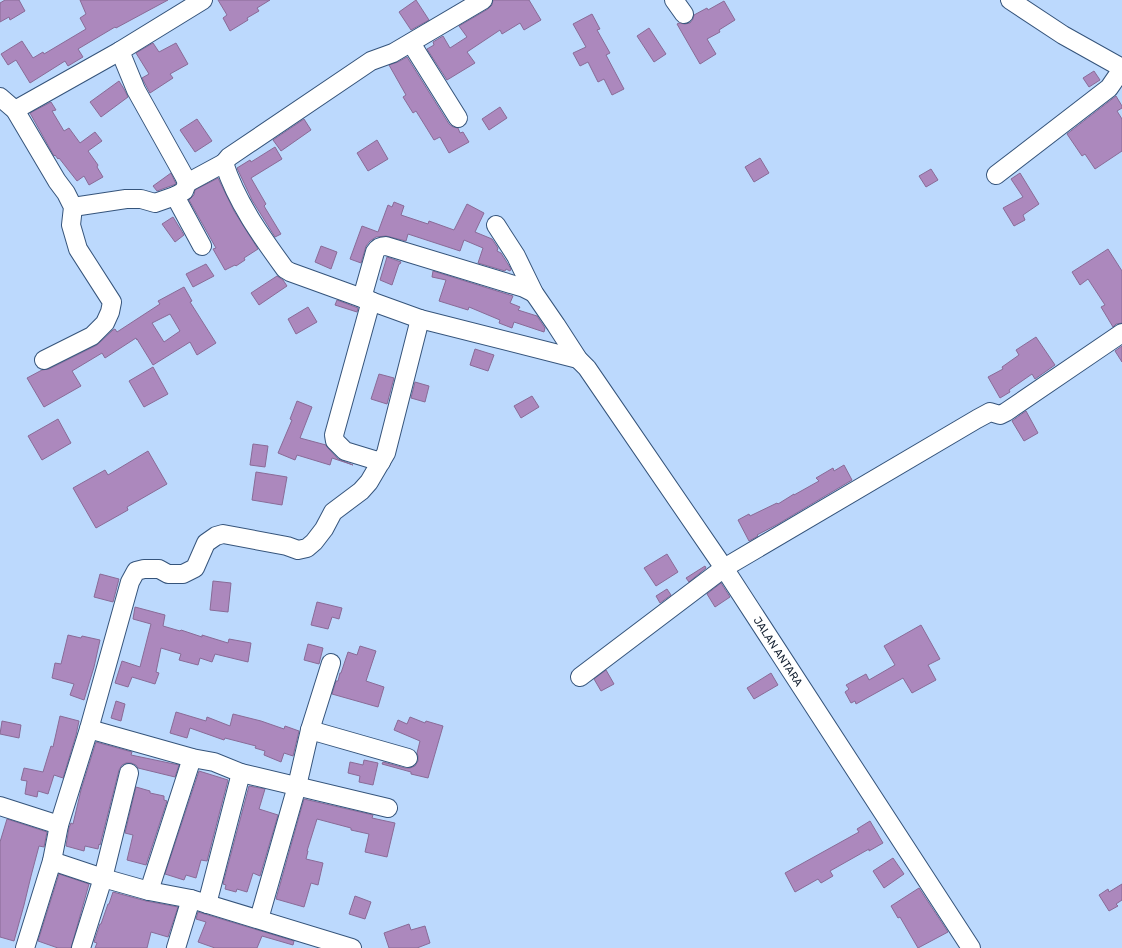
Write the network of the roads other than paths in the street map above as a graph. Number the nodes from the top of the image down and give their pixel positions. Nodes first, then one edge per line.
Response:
1 (203, 0) edge
2 (483, 0) edge
3 (674, 0) edge
4 (1010, 0) edge
5 (464, 5) edge
6 (684, 14) dead end
7 (411, 43) junction
8 (120, 51) junction
9 (1122, 69) edge
10 (0, 97) edge
11 (15, 110) junction
12 (458, 118) dead end
13 (224, 163) junction
14 (996, 175) dead end
15 (181, 189) junction
16 (73, 207) junction
17 (496, 225) dead end
18 (202, 246) dead end
19 (534, 293) junction
20 (366, 299) junction
21 (420, 319) junction
22 (1122, 333) edge
23 (44, 360) dead end
24 (578, 360) junction
25 (381, 462) junction
26 (724, 568) junction
27 (331, 663) dead end
28 (580, 677) dead end
29 (89, 729) junction
30 (310, 730) junction
31 (192, 758) junction
32 (408, 758) dead end
33 (129, 773) dead end
34 (241, 773) junction
35 (297, 786) junction
36 (0, 806) edge
37 (388, 808) dead end
38 (59, 825) junction
39 (52, 861) junction
40 (103, 878) junction
41 (149, 891) junction
42 (199, 902) junction
43 (259, 920) junction
44 (24, 948) edge
45 (81, 948) edge
46 (176, 948) edge
47 (352, 948) edge
48 (971, 948) edge

1 - 8 street
2 - 5 street
3 - 6 street
4 - 9 street
5 - 7 street
7 - 12 street
7 - 13 street
8 - 11 street
8 - 15 street
9 - 14 street
10 - 11 street
11 - 16 street
13 - 15 street
13 - 20 street
15 - 16 street
15 - 18 street
16 - 23 street
17 - 19 street, JALAN ANTARA
19 - 20 street
19 - 24 street, JALAN ANTARA
20 - 21 street
20 - 25 street
21 - 24 street
21 - 25 street
22 - 26 street
24 - 26 street, JALAN ANTARA
25 - 29 street
26 - 28 street
26 - 48 street, JALAN ANTARA
27 - 30 street
29 - 31 street
29 - 38 street
30 - 32 street
30 - 35 street
31 - 34 street
31 - 41 street
33 - 40 street
34 - 35 street
34 - 42 street
35 - 37 street
35 - 43 street
36 - 38 street
38 - 39 street
39 - 40 street
39 - 44 street
40 - 41 street
40 - 45 street
41 - 42 street
42 - 43 street
42 - 46 street
43 - 47 street

